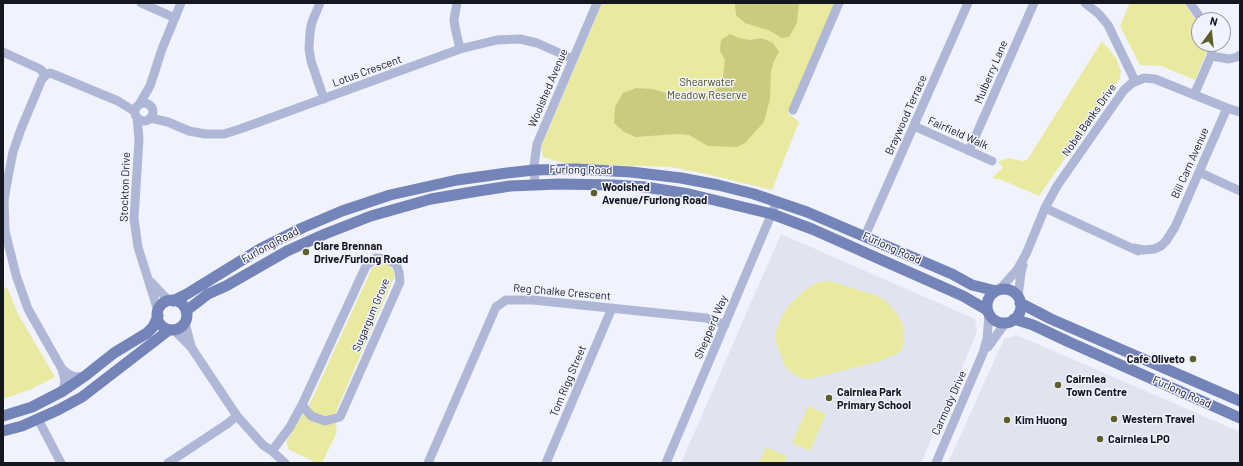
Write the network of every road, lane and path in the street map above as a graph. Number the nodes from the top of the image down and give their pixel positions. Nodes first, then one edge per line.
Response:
1 (141, 3) edge
2 (181, 3) edge
3 (320, 3) edge
4 (458, 3) edge
5 (597, 3) edge
6 (839, 3) edge
7 (968, 3) edge
8 (1034, 3) edge
9 (1085, 3) edge
10 (1190, 3) edge
11 (1196, 12) edge
12 (175, 18) junction
13 (460, 49) junction
14 (3, 52) edge
15 (1212, 52) edge
16 (1240, 55) edge
17 (1211, 56) junction
18 (573, 59) junction
19 (46, 74) junction
20 (1135, 82) junction
21 (150, 86) junction
22 (1194, 95) junction
23 (324, 98) junction
24 (1227, 108) junction
25 (137, 109) junction
26 (793, 110) dead end
27 (1240, 112) edge
28 (151, 114) junction
29 (914, 126) junction
30 (139, 139) junction
31 (969, 151) junction
32 (992, 161) dead end
33 (534, 170) junction
34 (1199, 172) junction
35 (535, 184) junction
36 (1240, 191) edge
37 (777, 201) junction
38 (1045, 208) junction
39 (772, 214) junction
40 (865, 236) junction
41 (1026, 254) junction
42 (150, 281) junction
43 (998, 290) junction
44 (1019, 300) junction
45 (171, 301) junction
46 (612, 308) junction
47 (186, 311) junction
48 (988, 312) junction
49 (158, 314) junction
50 (1010, 321) junction
51 (185, 323) junction
52 (725, 325) junction
53 (171, 330) junction
54 (1099, 340) junction
55 (191, 347) junction
56 (984, 353) junction
57 (1106, 358) junction
58 (62, 369) junction
59 (85, 376) junction
60 (63, 391) junction
61 (1240, 401) edge
62 (302, 405) junction
63 (32, 407) junction
64 (3, 416) edge
65 (237, 416) junction
66 (1240, 418) edge
67 (38, 419) junction
68 (3, 431) edge
69 (272, 451) junction
70 (62, 463) edge
71 (168, 463) edge
72 (285, 463) edge
73 (428, 463) edge
74 (546, 463) edge
75 (666, 463) edge
76 (936, 463) edge

1 - 12 street
2 - 12 street, Stockton Drive
3 - 23 street
4 - 13 street
5 - 18 street, Woolshed Avenue
6 - 26 street
7 - 29 street, Braywood Terrace
8 - 31 street, Mulberry Lane
9 - 20 street
10 - 11 street
12 - 21 street, Stockton Drive
13 - 18 street, Lotus Crescent
13 - 23 street, Lotus Crescent
14 - 19 street
15 - 17 street
16 - 17 street
17 - 22 street
18 - 33 street, Woolshed Avenue
19 - 25 street
19 - 58 street
20 - 22 street
20 - 38 street, Nobel Banks Drive
21 - 25 street, Stockton Drive
21 - 28 street, Stockton Drive
22 - 24 street
23 - 28 street, Lotus Crescent
24 - 27 street
24 - 34 street, Bill Carn Avenue
25 - 28 street
25 - 28 street
25 - 30 street, Stockton Drive
28 - 30 street, Stockton Drive
29 - 31 street, Fairfield Walk
29 - 40 street, Braywood Terrace
30 - 42 street, Stockton Drive
31 - 32 street, Fairfield Walk
33 - 35 street, Woolshed Avenue
33 - 37 main road, Furlong Road
33 - 45 main road, Furlong Road
34 - 36 street
34 - 38 street, Bill Carn Avenue
35 - 39 main road, Furlong Road
35 - 47 main road, Furlong Road
37 - 39 street, Shepperd Way
37 - 40 main road, Furlong Road
38 - 41 street, Nobel Banks Drive
39 - 48 main road, Furlong Road
39 - 52 street, Shepperd Way
40 - 43 main road, Furlong Road
41 - 43 street, Nobel Banks Drive
41 - 44 street, Nobel Banks Drive
42 - 45 street, Stockton Drive
42 - 49 street, Stockton Drive
43 - 44 main road
43 - 48 main road
44 - 50 main road
44 - 54 main road, Furlong Road
45 - 47 main road
45 - 49 main road
46 - 52 street, Reg Chalke Crescent
46 - 73 street, Reg Chalke Crescent
46 - 74 street, Tom Rigg Street
47 - 51 main road
48 - 50 main road
48 - 56 street, Carmody Drive
49 - 53 main road
49 - 59 main road
50 - 56 street, Carmody Drive
50 - 57 main road, Furlong Road
51 - 53 main road
51 - 55 street
52 - 75 street, Shepperd Way
53 - 55 street
53 - 67 main road
54 - 57 main road
54 - 61 main road, Furlong Road
55 - 65 street
56 - 76 street, Carmody Drive
57 - 66 main road, Furlong Road
58 - 59 street
58 - 60 street
59 - 60 main road
60 - 63 main road
62 - 62 street, Sugargum Grove
62 - 69 street, Sugargum Grove
63 - 64 main road
63 - 67 main road
65 - 69 street
65 - 71 street
67 - 68 main road
67 - 70 street
69 - 72 street

